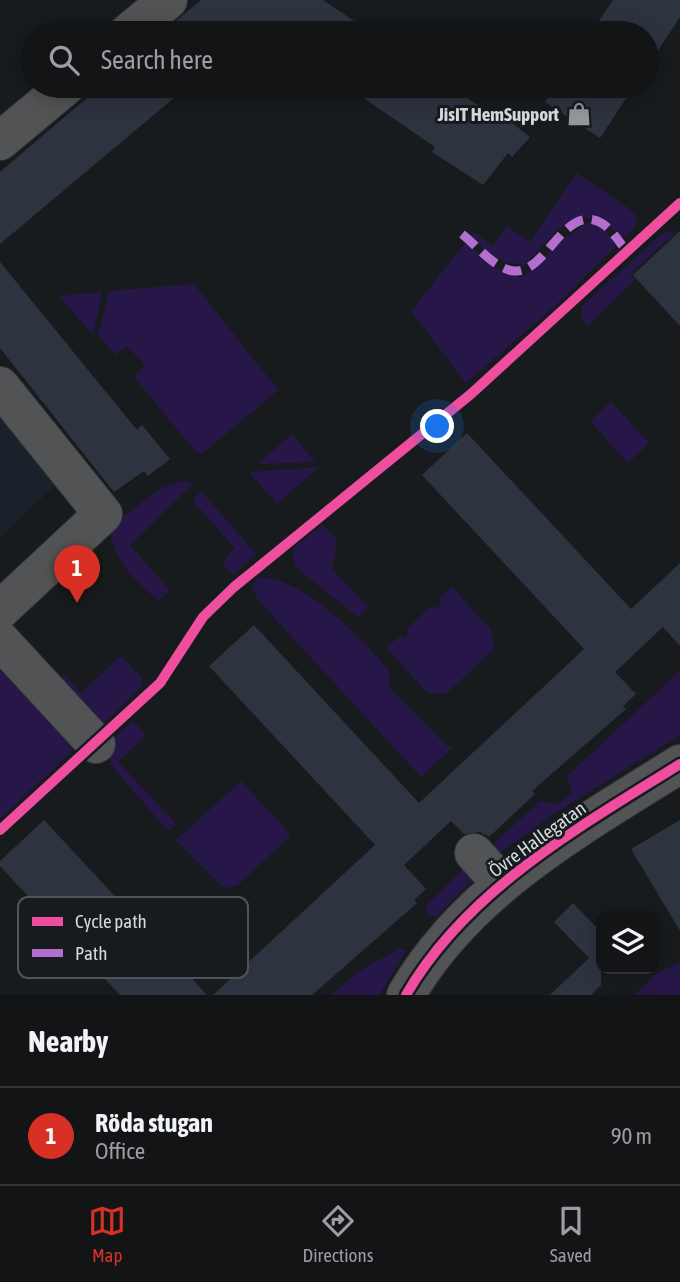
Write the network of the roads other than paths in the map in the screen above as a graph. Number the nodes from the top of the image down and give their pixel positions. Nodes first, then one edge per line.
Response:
1 (168, 0) edge
2 (143, 21) edge
3 (52, 98) edge
4 (0, 141) edge
5 (0, 386) edge
6 (0, 610) edge
7 (0, 640) edge
8 (96, 744) dead end
9 (680, 764) edge
10 (474, 853) dead end
11 (502, 884) junction
12 (406, 995) edge

1 - 2 street
3 - 4 street
5 - 6 street
7 - 8 street
9 - 11 street, Övre Hallegatan
10 - 11 street
11 - 12 street, Övre Hallegatan

